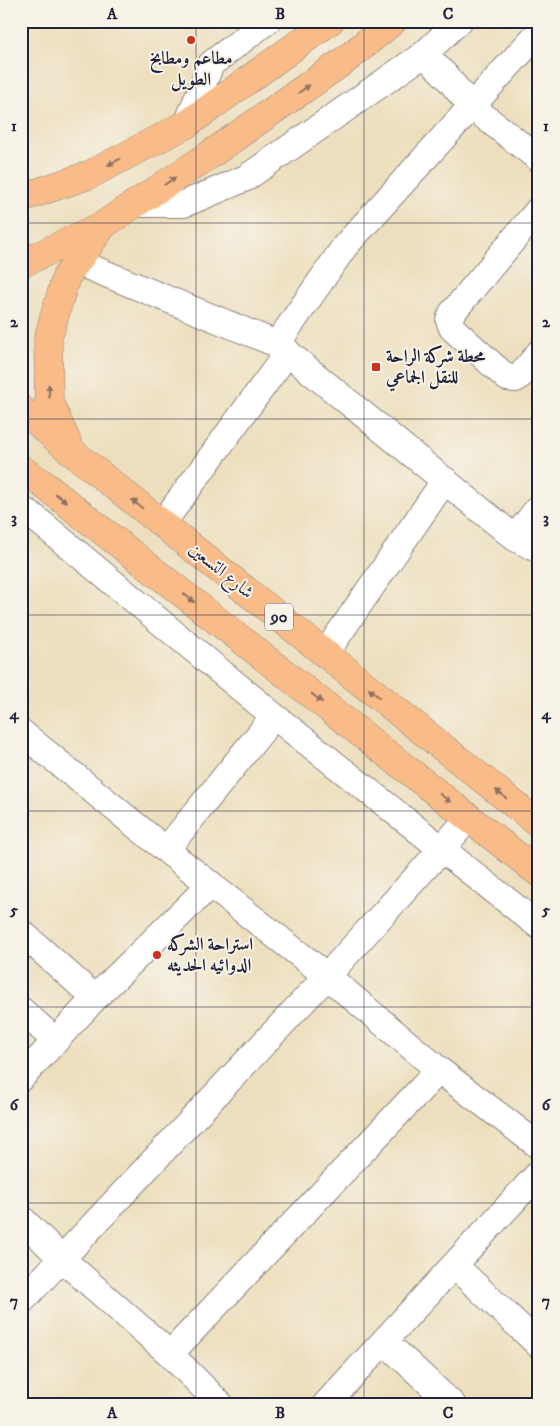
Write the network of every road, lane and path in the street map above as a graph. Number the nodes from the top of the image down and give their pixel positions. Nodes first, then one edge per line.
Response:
1 (267, 21) edge
2 (330, 21) edge
3 (393, 21) edge
4 (459, 21) edge
5 (539, 32) edge
6 (424, 54) junction
7 (472, 107) junction
8 (187, 124) junction
9 (539, 159) edge
10 (21, 198) edge
11 (134, 204) junction
12 (539, 209) edge
13 (103, 225) junction
14 (77, 262) junction
15 (21, 264) edge
16 (282, 348) junction
17 (539, 353) edge
18 (21, 409) edge
19 (72, 452) junction
20 (30, 475) edge
21 (444, 480) junction
22 (539, 507) edge
23 (25, 517) edge
24 (162, 524) junction
25 (515, 538) junction
26 (539, 550) edge
27 (325, 654) junction
28 (274, 716) junction
29 (26, 743) edge
30 (469, 817) junction
31 (539, 824) edge
32 (166, 850) junction
33 (441, 850) junction
34 (539, 873) edge
35 (210, 884) junction
36 (539, 926) edge
37 (21, 932) edge
38 (327, 976) junction
39 (95, 998) junction
40 (21, 1010) edge
41 (56, 1041) junction
42 (439, 1070) junction
43 (21, 1078) edge
44 (539, 1146) edge
45 (539, 1173) edge
46 (21, 1218) edge
47 (62, 1259) junction
48 (454, 1265) junction
49 (21, 1302) edge
50 (384, 1341) junction
51 (539, 1345) edge
52 (170, 1354) junction
53 (220, 1405) edge
54 (325, 1405) edge
55 (452, 1405) edge

1 - 8 street
2 - 8 highway
11 -> 3 highway
4 - 6 street
5 - 7 street
6 - 7 street
6 - 11 street
7 - 9 street
7 - 16 street
8 -> 10 highway
11 - 13 highway
12 - 17 street
13 - 14 highway
13 - 15 highway
14 - 16 street
19 -> 14 highway
16 - 21 street
16 - 24 street
18 - 19 highway, شارع التسعين / 90
24 -> 19 highway, شارع التسعين / 90
20 - 23 street
20 -> 30 highway, 90
21 - 25 street
21 - 27 street
22 - 25 street
23 - 28 street
24 - 27 highway, شارع التسعين / 90
25 - 26 street
31 -> 27 highway, شارع التسعين / 90
28 - 32 street
28 - 33 street
29 - 32 street
30 - 33 street
30 - 34 highway, 90
32 - 35 street
33 - 36 street
33 - 38 street
35 - 38 street
35 - 39 street
37 - 39 street
38 - 42 street
38 - 47 street
39 - 41 street
40 - 41 street
41 - 43 street
42 - 44 street
42 - 52 street
45 - 48 street
46 - 47 street
47 - 49 street
47 - 52 street
48 - 50 street
48 - 51 street
50 - 54 street
50 - 55 street
52 - 53 street

